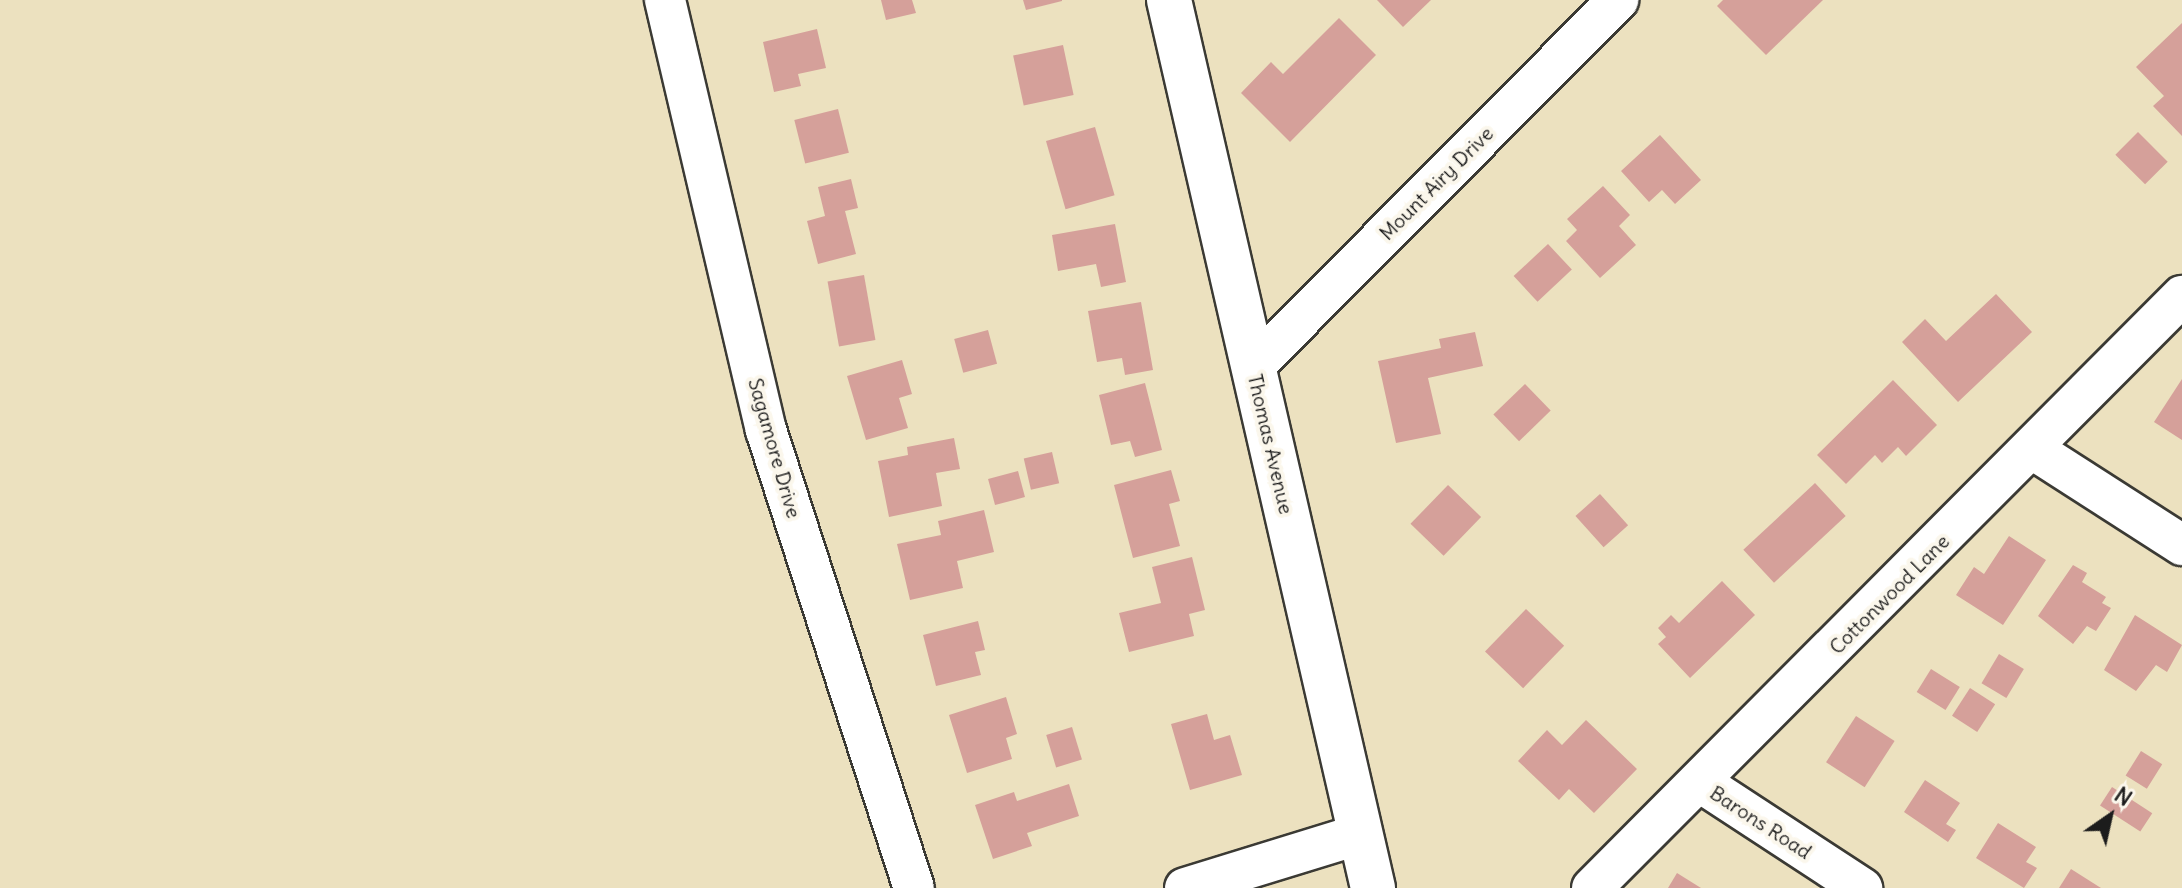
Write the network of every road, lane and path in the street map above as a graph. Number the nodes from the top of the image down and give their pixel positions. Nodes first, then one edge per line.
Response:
1 (665, 0) edge
2 (1169, 0) edge
3 (1618, 0) edge
4 (2182, 296) edge
5 (1253, 367) junction
6 (2034, 450) junction
7 (2182, 545) edge
8 (1700, 782) junction
9 (1361, 834) junction
10 (914, 888) edge
11 (1185, 888) edge
12 (1373, 888) edge
13 (1592, 888) edge
14 (1862, 888) edge

1 - 10 street, Sagamore Drive
2 - 5 main road, Thomas Avenue
3 - 5 street, Mount Airy Drive
4 - 6 street, Cottonwood Lane
5 - 9 main road, Thomas Avenue
6 - 7 street
6 - 8 street, Cottonwood Lane
8 - 13 street, Cottonwood Lane
8 - 14 street, Barons Road
9 - 11 street
9 - 12 main road, Thomas Avenue

